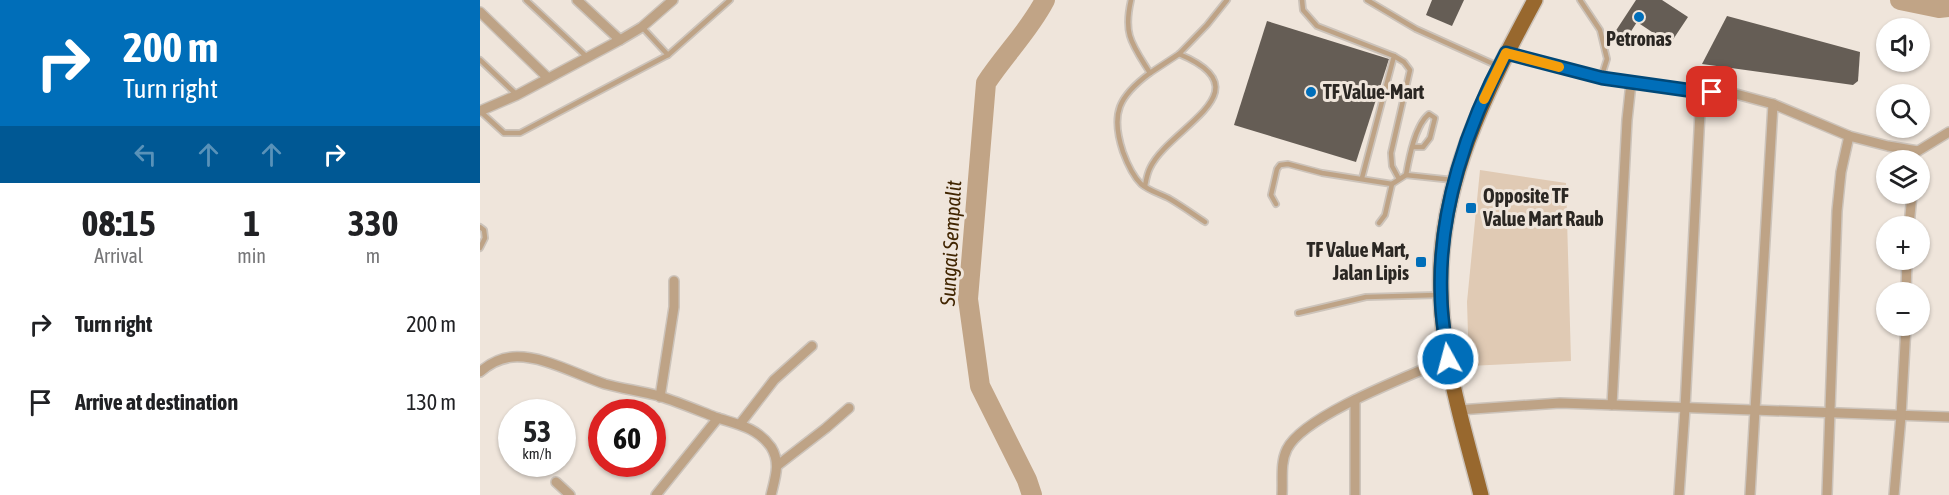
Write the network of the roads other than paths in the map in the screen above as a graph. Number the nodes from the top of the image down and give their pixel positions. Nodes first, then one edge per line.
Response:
1 (526, 0) edge
2 (577, 0) edge
3 (673, 0) edge
4 (730, 0) edge
5 (1131, 0) edge
6 (1227, 0) edge
7 (1302, 0) edge
8 (1367, 0) edge
9 (1535, 0) edge
10 (1580, 0) edge
11 (480, 12) edge
12 (642, 27) junction
13 (620, 40) junction
14 (1179, 54) junction
15 (668, 55) junction
16 (1394, 56) junction
17 (588, 58) junction
18 (480, 60) edge
19 (1502, 60) junction
20 (1150, 73) junction
21 (548, 78) junction
22 (1602, 78) junction
23 (1631, 83) junction
24 (1701, 92) junction
25 (517, 96) junction
26 (1773, 104) junction
27 (481, 111) edge
28 (1949, 132) edge
29 (1849, 136) junction
30 (1412, 147) junction
31 (1900, 150) edge
32 (1925, 150) edge
33 (1406, 175) junction
34 (1362, 178) junction
35 (1399, 178) junction
36 (1456, 180) junction
37 (1392, 184) junction
38 (1145, 186) junction
39 (1276, 204) dead end
40 (1205, 222) dead end
41 (1379, 223) dead end
42 (480, 227) edge
43 (480, 248) edge
44 (675, 281) dead end
45 (1441, 295) junction
46 (1298, 313) dead end
47 (1905, 336) edge
48 (812, 346) dead end
49 (1448, 359) junction
50 (480, 372) edge
51 (660, 397) junction
52 (1355, 400) junction
53 (1612, 405) junction
54 (849, 408) dead end
55 (1685, 408) junction
56 (1458, 410) junction
57 (1756, 411) junction
58 (1830, 414) junction
59 (1901, 416) junction
60 (1949, 417) edge
61 (718, 418) junction
62 (740, 424) junction
63 (778, 465) junction
64 (556, 482) dead end
65 (570, 495) edge
66 (656, 495) edge
67 (771, 495) edge
68 (1282, 495) edge
69 (1355, 495) edge
70 (1481, 495) edge
71 (1679, 495) edge
72 (1750, 495) edge
73 (1827, 495) edge
74 (1894, 495) edge

1 - 17 lane
2 - 13 street
3 - 12 street
4 - 15 lane
5 - 20 lane
6 - 14 lane
7 - 16 lane
8 - 19 lane
9 - 19 main road
10 - 22 lane
11 - 21 street
12 - 13 street
12 - 15 lane
13 - 17 street
14 - 20 lane
14 - 38 lane
15 - 27 lane
16 - 34 lane
16 - 35 lane
17 - 21 street
18 - 25 lane
19 - 22 street
19 - 36 main road
20 - 38 lane
21 - 25 street
22 - 23 street
23 - 24 street
23 - 53 street
24 - 26 street
24 - 55 street
25 - 27 street
26 - 29 street
26 - 57 street
28 - 32 street
29 - 31 street
29 - 58 street
30 - 30 lane
30 - 33 lane
33 - 35 lane
33 - 36 lane
34 - 37 lane
34 - 39 lane
35 - 37 lane
36 - 45 main road
37 - 41 lane
38 - 40 lane
42 - 43 lane
44 - 51 street
45 - 46 lane
45 - 49 main road
47 - 59 street
48 - 62 street
49 - 52 street
49 - 56 main road
50 - 51 street
51 - 61 street
52 - 68 street
52 - 69 street
53 - 55 street
53 - 56 street
54 - 63 street
55 - 57 street
55 - 71 street
56 - 70 main road
57 - 58 street
57 - 72 street
58 - 59 street
58 - 73 street
59 - 60 street
59 - 74 street
61 - 62 street
61 - 66 street
62 - 63 street
63 - 67 street
64 - 65 street

